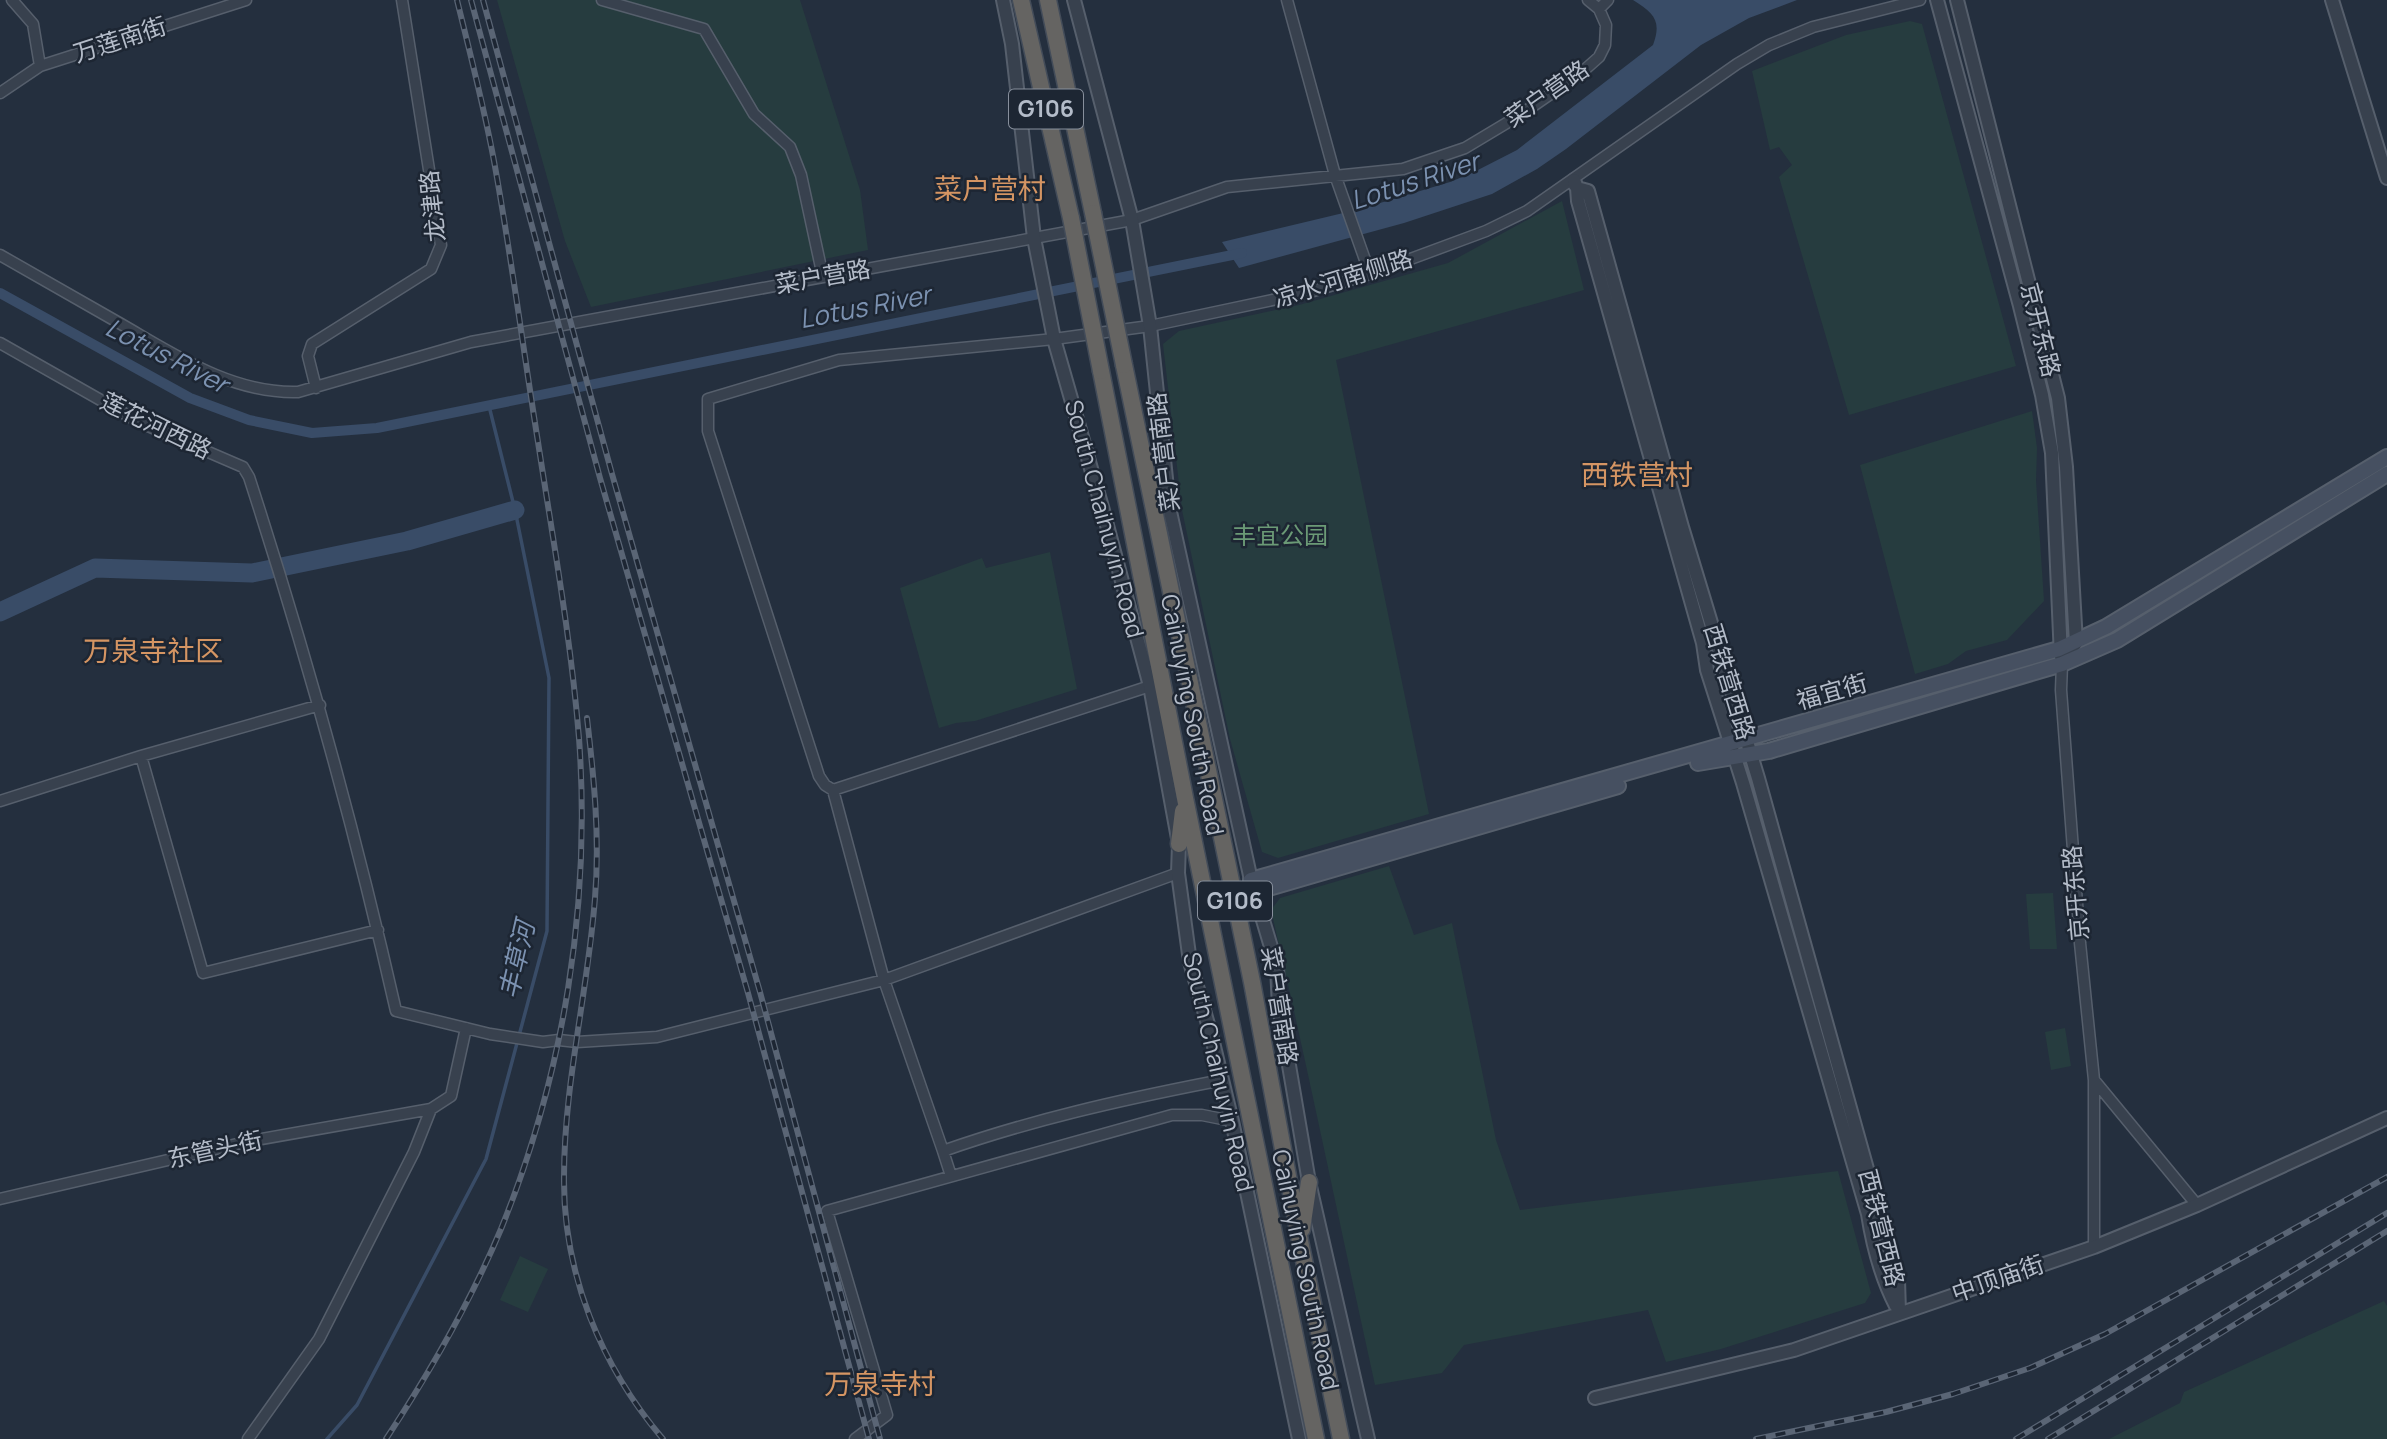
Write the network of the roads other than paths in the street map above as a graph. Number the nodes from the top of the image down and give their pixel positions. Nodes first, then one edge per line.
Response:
1 (12, 0) edge
2 (247, 0) edge
3 (402, 0) edge
4 (602, 0) edge
5 (1003, 0) edge
6 (1021, 0) edge
7 (1048, 0) edge
8 (1074, 0) edge
9 (1287, 0) edge
10 (1588, 0) edge
11 (1920, 0) edge
12 (1937, 0) edge
13 (1957, 0) edge
14 (2332, 0) edge
15 (1604, 4) edge
16 (40, 66) junction
17 (0, 93) edge
18 (1335, 176) junction
19 (2387, 178) edge
20 (1574, 183) junction
21 (1132, 220) junction
22 (1034, 238) junction
23 (0, 256) edge
24 (1370, 274) junction
25 (823, 277) junction
26 (1150, 326) junction
27 (1054, 339) junction
28 (0, 342) edge
29 (316, 388) junction
30 (2387, 457) edge
31 (2387, 474) edge
32 (2076, 643) junction
33 (2060, 656) junction
34 (1150, 686) junction
35 (320, 705) junction
36 (1748, 746) junction
37 (1732, 750) junction
38 (141, 756) junction
39 (833, 790) junction
40 (1185, 798) junction
41 (0, 801) edge
42 (1179, 844) junction
43 (1178, 873) junction
44 (1253, 886) junction
45 (378, 930) junction
46 (884, 980) junction
47 (466, 1028) junction
48 (2094, 1080) junction
49 (1212, 1082) dead end
50 (431, 1110) junction
51 (2387, 1118) edge
52 (1232, 1121) junction
53 (943, 1151) junction
54 (951, 1176) junction
55 (1309, 1182) junction
56 (0, 1199) edge
57 (2197, 1205) junction
58 (1300, 1241) junction
59 (2094, 1247) junction
60 (1899, 1312) junction
61 (1595, 1398) dead end
62 (247, 1439) edge
63 (855, 1439) edge
64 (1299, 1439) edge
65 (1316, 1439) edge
66 (1341, 1439) edge
67 (1368, 1439) edge

1 - 16 street
2 - 16 street, 万莲南街
3 - 29 street, 龙津路
4 - 25 street
5 - 22 street
6 - 40 highway, Caihuying South Road / G106, bridge
7 - 58 highway, Caihuying South Road / G106, bridge
8 - 21 street
9 - 18 street
10 - 15 street, 菜户营路
11 - 20 street, 凉水河南侧路
12 - 33 street, 京开东路
13 - 32 street, 京开东路
14 - 19 street
15 - 18 street, 菜户营路
16 - 17 street, 万莲南街
18 - 21 street, 菜户营路
18 - 24 street
20 - 24 street, 凉水河南侧路
20 - 36 street, 西铁营西路
20 - 37 street, 西铁营西路
21 - 22 street, 菜户营路
21 - 26 street, 菜户营南路
22 - 25 street, 菜户营路
22 - 27 street, South Chaihuyin Road
23 - 29 street, 菜户营路
24 - 26 street, 凉水河南侧路
25 - 29 street, 菜户营路
26 - 27 street, 凉水河南侧路
26 - 44 street, 菜户营南路
27 - 34 street, South Chaihuyin Road
27 - 39 street, 凉水河南侧路
28 - 35 street, 莲花河西路
30 - 32 main road, 福宜街
31 - 33 main road, 福宜街
32 - 33 main road, 福宜街
33 - 36 main road, 福宜街
33 - 48 street, 京开东路
34 - 39 street
34 - 42 street, South Chaihuyin Road
35 - 38 street
35 - 45 street, 莲花河西路
36 - 37 main road, 福宜街
36 - 60 street, 西铁营西路
37 - 44 main road, 福宜街
37 - 60 street, 西铁营西路
38 - 41 street
38 - 45 street
39 - 46 street
40 - 42 highway
40 - 65 highway, Caihuying South Road / G106
42 - 43 street, South Chaihuyin Road
43 - 46 street
43 - 52 street, South Chaihuyin Road
44 - 55 street, 菜户营南路
45 - 47 street, 莲花河西路
46 - 47 street
46 - 53 street
47 - 50 street
48 - 57 street
48 - 59 street
49 - 53 street
50 - 56 street, 东管头街
50 - 62 street
51 - 57 street, 中顶庙街
52 - 54 street
52 - 64 street, South Chaihuyin Road
53 - 54 street
54 - 63 street
55 - 58 highway
55 - 67 street, 菜户营南路
57 - 59 street, 中顶庙街
58 - 66 highway, Caihuying South Road / G106
59 - 60 street, 中顶庙街
60 - 61 street, 中顶庙街

